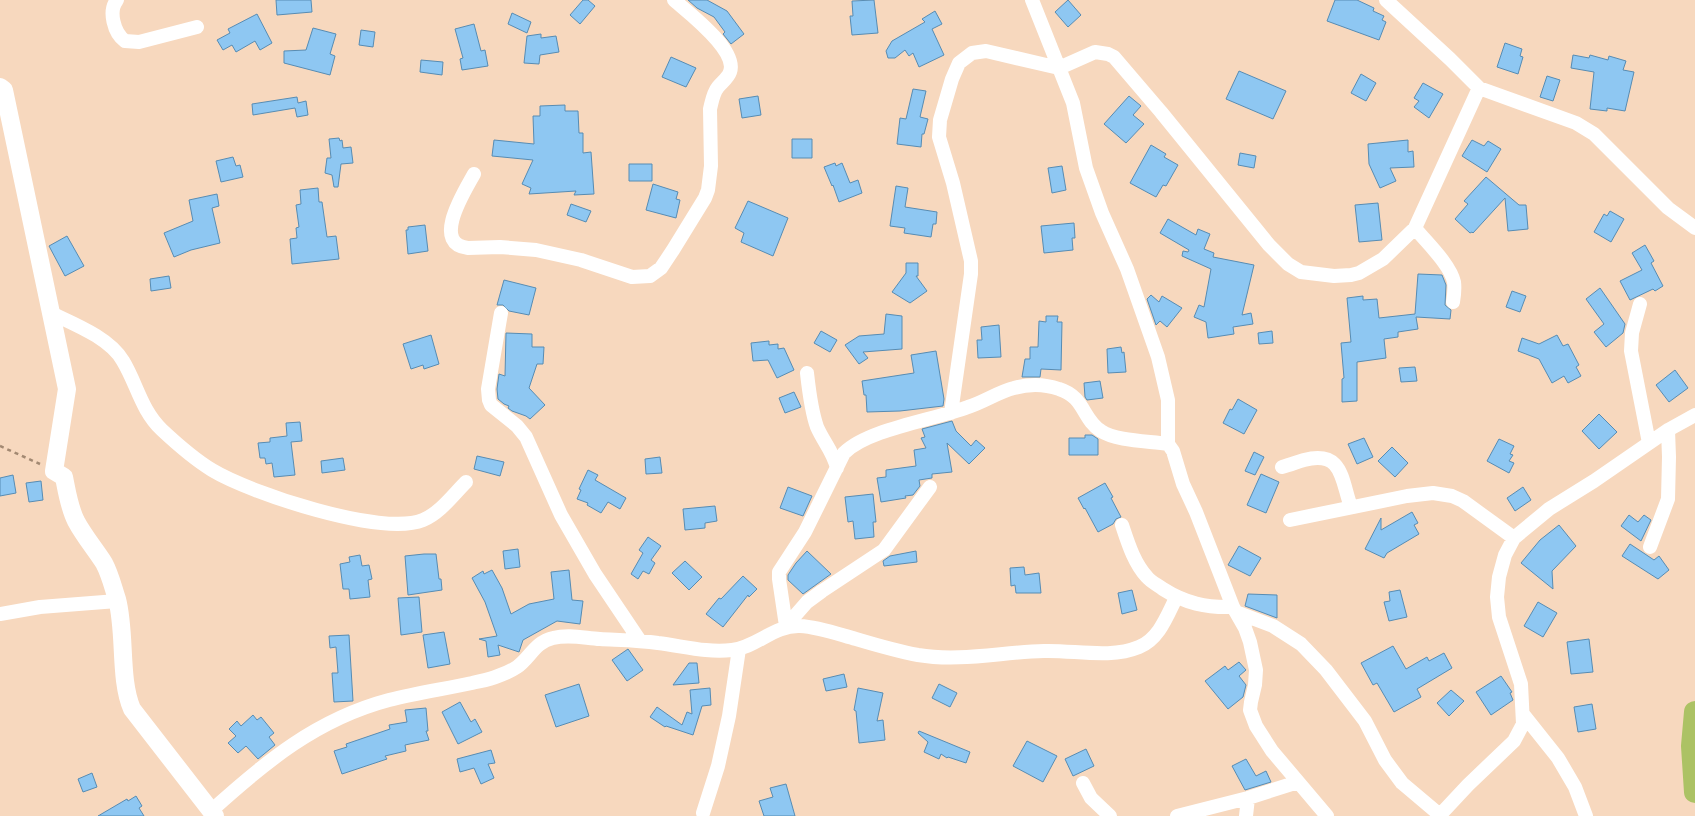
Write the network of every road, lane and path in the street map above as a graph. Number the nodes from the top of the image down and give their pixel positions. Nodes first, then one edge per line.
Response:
1 (117, 0) edge
2 (674, 0) edge
3 (1032, 0) edge
4 (1386, 0) edge
5 (196, 27) dead end
6 (1059, 68) junction
7 (0, 87) edge
8 (1479, 88) junction
9 (474, 174) dead end
10 (1414, 228) junction
11 (1695, 228) edge
12 (1453, 302) dead end
13 (1640, 304) dead end
14 (51, 313) junction
15 (501, 313) dead end
16 (807, 373) dead end
17 (951, 413) junction
18 (1695, 415) edge
19 (1668, 430) junction
20 (1649, 443) junction
21 (1168, 444) junction
22 (0, 446) edge
23 (1282, 467) dead end
24 (837, 468) junction
25 (54, 471) junction
26 (466, 482) dead end
27 (930, 487) dead end
28 (1351, 507) junction
29 (1290, 520) dead end
30 (1122, 525) dead end
31 (1514, 538) junction
32 (1650, 548) dead end
33 (1176, 598) junction
34 (118, 601) junction
35 (1234, 610) junction
36 (0, 614) edge
37 (786, 626) junction
38 (640, 642) junction
39 (739, 649) junction
40 (1695, 712) edge
41 (1523, 714) junction
42 (1298, 782) junction
43 (1084, 783) dead end
44 (1695, 792) edge
45 (1248, 798) junction
46 (213, 813) edge
47 (703, 813) dead end
48 (1440, 815) edge
49 (1110, 816) edge
50 (1177, 816) edge
51 (1246, 816) edge
52 (1327, 816) edge
53 (1586, 816) edge

1 - 5 street
2 - 9 street
3 - 6 street
4 - 8 street
6 - 10 street
6 - 17 street
6 - 21 street
7 - 14 street
8 - 10 street
8 - 11 street
10 - 12 street
13 - 20 street
14 - 25 street
14 - 26 street
15 - 38 street
16 - 24 street
17 - 21 street
17 - 24 street
18 - 19 street
19 - 20 street
19 - 32 street
20 - 31 street
21 - 35 street
22 - 25 path
23 - 28 street
24 - 37 street
25 - 34 street
27 - 37 street
28 - 29 street
28 - 31 street
30 - 33 street
31 - 41 street
33 - 35 street
33 - 37 street
34 - 36 street
34 - 46 street
35 - 42 street
35 - 48 street
37 - 39 street
38 - 39 street
38 - 46 street
39 - 47 street
40 - 44 highway
41 - 48 street
41 - 53 street
42 - 45 street
42 - 52 street
43 - 49 street
45 - 50 street
45 - 51 street

